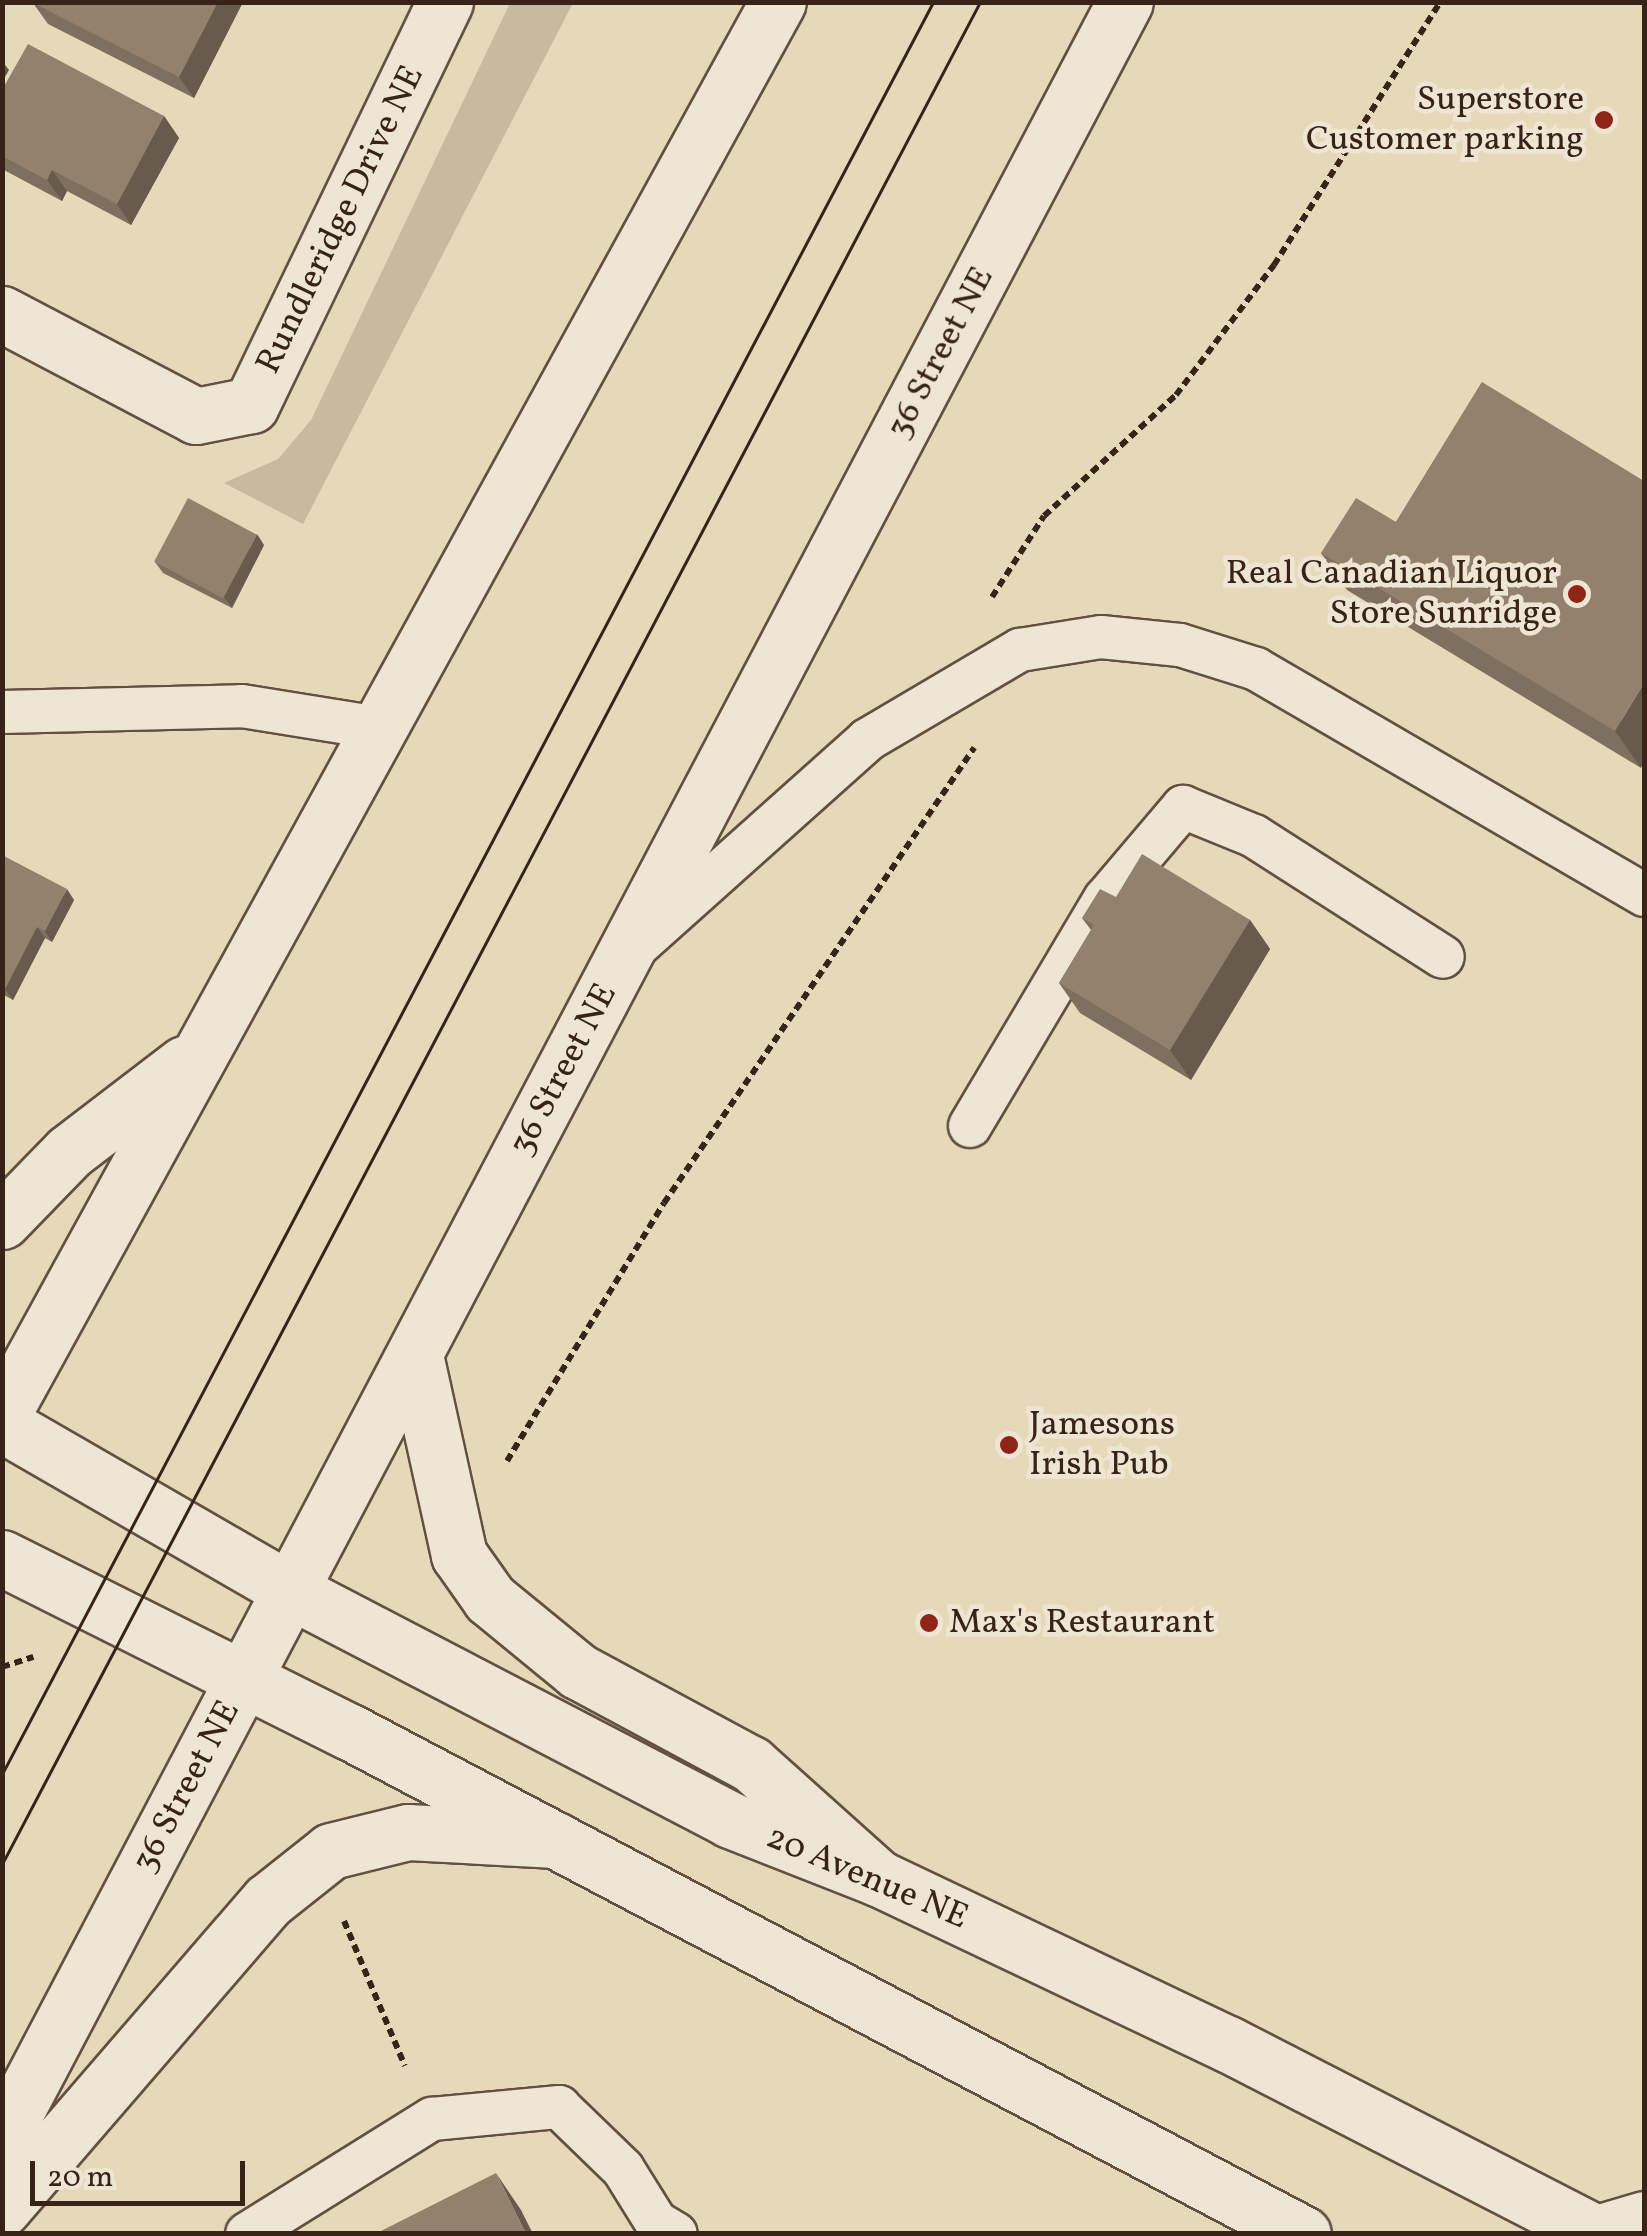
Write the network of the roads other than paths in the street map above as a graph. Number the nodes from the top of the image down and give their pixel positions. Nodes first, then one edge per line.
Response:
1 (446, 2) edge
2 (778, 2) edge
3 (1126, 2) edge
4 (2, 314) edge
5 (2, 712) edge
6 (380, 728) junction
7 (1644, 895) edge
8 (1443, 957) dead end
9 (622, 960) junction
10 (202, 1050) junction
11 (970, 1126) dead end
12 (2, 1221) edge
13 (414, 1355) junction
14 (2, 1415) edge
15 (2, 1424) edge
16 (2, 1558) edge
17 (290, 1592) junction
18 (245, 1678) junction
19 (556, 1840) junction
20 (878, 1878) junction
21 (2, 2138) edge
22 (2, 2208) edge
23 (1644, 2214) edge
24 (1297, 2232) edge
25 (1594, 2232) edge
26 (247, 2234) edge
27 (676, 2234) edge

1 - 4 main road, Rundleridge Drive NE
2 - 6 main road
3 - 9 main road, 36 Street NE
5 - 6 lane
6 - 10 main road
7 - 9 lane
8 - 11 lane
9 - 13 main road, 36 Street NE
10 - 12 main road
10 - 14 main road
13 - 17 main road, 36 Street NE
13 - 20 main road
15 - 17 main road, 20 Avenue NE
16 - 18 main road
17 - 18 main road, 36 Street NE
17 - 20 main road, 20 Avenue NE
18 - 19 main road
18 - 21 main road, 36 Street NE
19 - 22 main road
19 - 24 main road
20 - 25 main road, 20 Avenue NE
23 - 25 lane
26 - 27 lane

